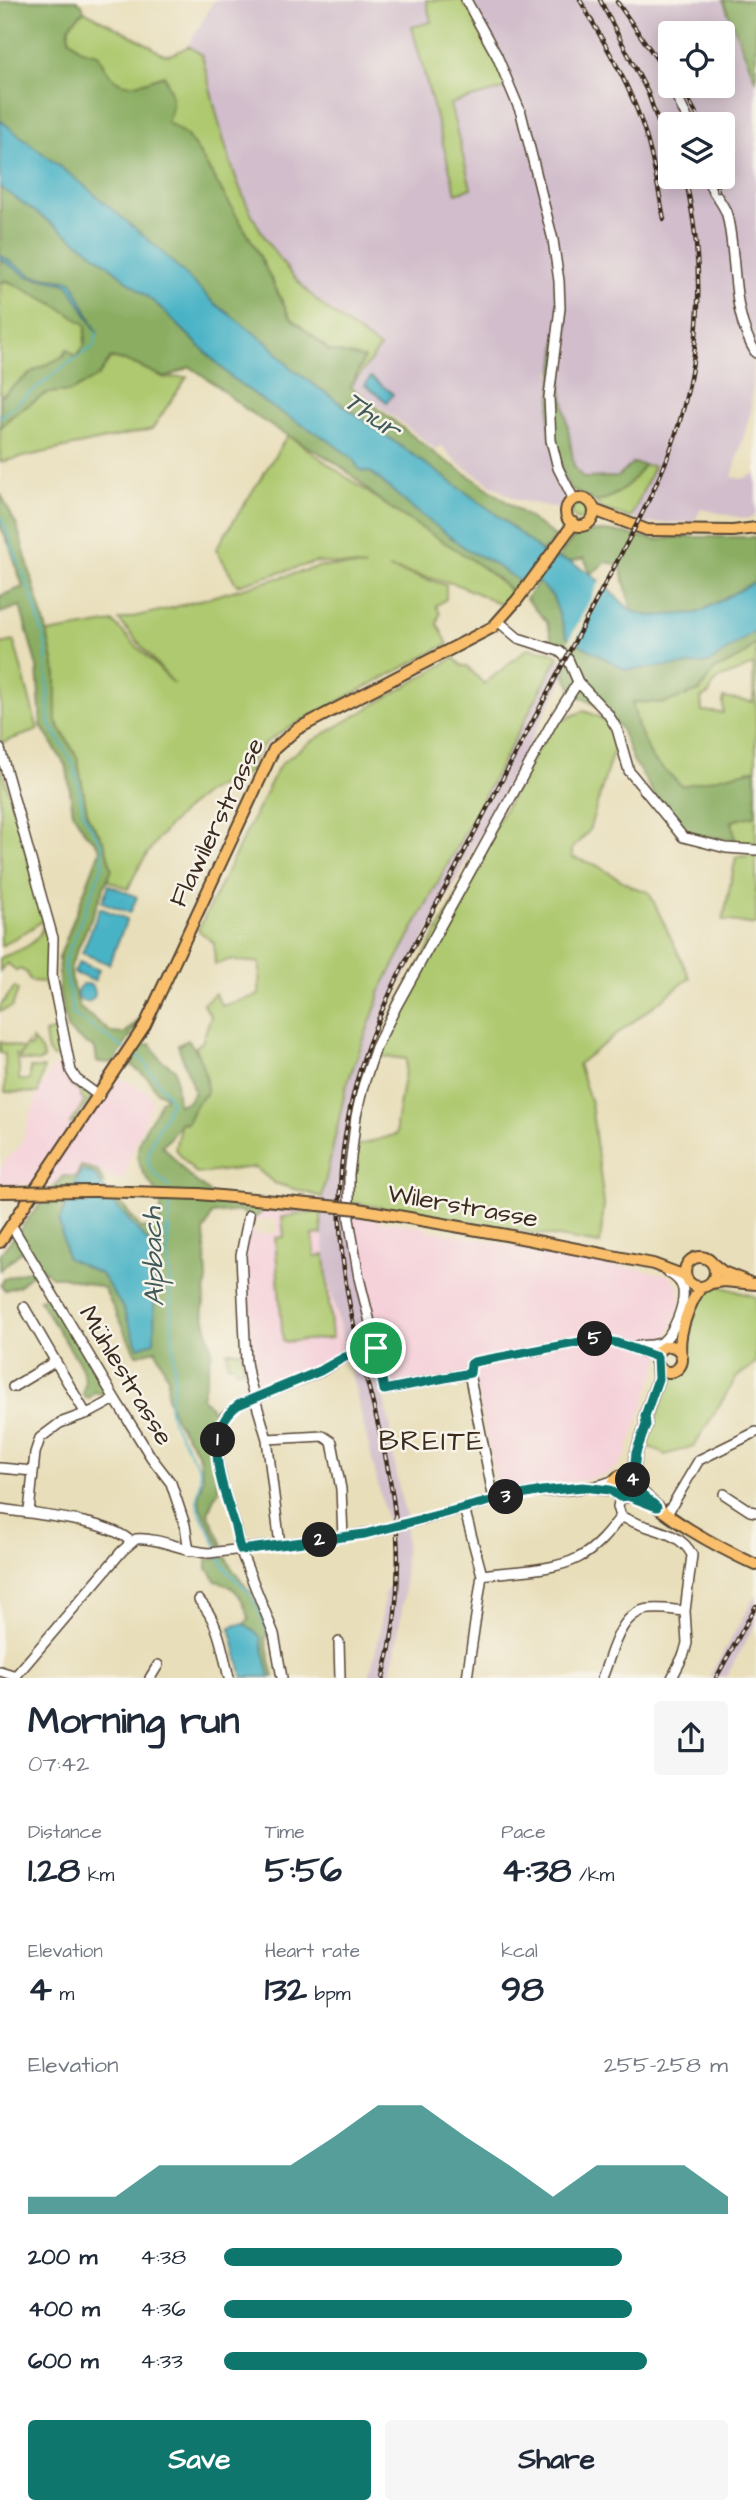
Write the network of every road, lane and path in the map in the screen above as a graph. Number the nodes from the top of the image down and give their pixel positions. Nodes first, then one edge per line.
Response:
1 (466, 0) edge
2 (710, 189) edge
3 (756, 353) edge
4 (575, 500) junction
5 (593, 514) junction
6 (574, 523) junction
7 (756, 528) edge
8 (499, 622) junction
9 (578, 682) junction
10 (0, 749) edge
11 (756, 850) edge
12 (99, 1096) junction
13 (0, 1192) edge
14 (249, 1215) dead end
15 (12, 1226) junction
16 (0, 1242) edge
17 (688, 1262) junction
18 (712, 1263) junction
19 (653, 1265) junction
20 (687, 1279) junction
21 (753, 1284) edge
22 (706, 1285) junction
23 (24, 1307) dead end
24 (665, 1348) junction
25 (632, 1349) junction
26 (372, 1350) junction
27 (681, 1355) junction
28 (657, 1360) junction
29 (57, 1361) junction
30 (673, 1371) junction
31 (470, 1373) junction
32 (13, 1387) dead end
33 (254, 1398) junction
34 (115, 1399) junction
35 (86, 1413) junction
36 (646, 1425) junction
37 (756, 1432) edge
38 (267, 1439) junction
39 (0, 1468) edge
40 (33, 1471) junction
41 (626, 1479) junction
42 (583, 1487) junction
43 (724, 1494) dead end
44 (621, 1495) junction
45 (494, 1500) junction
46 (657, 1507) junction
47 (464, 1508) junction
48 (0, 1509) edge
49 (29, 1512) junction
50 (756, 1512) edge
51 (667, 1514) junction
52 (621, 1516) junction
53 (343, 1537) junction
54 (131, 1542) junction
55 (280, 1545) junction
56 (241, 1550) junction
57 (190, 1551) junction
58 (756, 1565) edge
59 (482, 1575) junction
60 (199, 1600) dead end
61 (685, 1611) junction
62 (339, 1642) dead end
63 (158, 1665) dead end
64 (0, 1671) edge
65 (19, 1676) edge
66 (150, 1678) edge
67 (229, 1678) edge
68 (282, 1678) edge
69 (340, 1678) edge
70 (467, 1678) edge
71 (602, 1678) edge
72 (672, 1678) edge

1 - 4 street
2 - 3 street
4 - 5 main road
4 - 6 main road
5 - 6 main road
5 - 7 main road
6 - 8 main road, Flawilerstrasse
8 - 9 street
8 - 12 main road, Flawilerstrasse
9 - 11 street
9 - 26 street
10 - 12 street
12 - 15 main road, Flawilerstrasse
13 - 19 main road, Wilerstrasse, bridge
14 - 33 street
15 - 16 main road, Flawilerstrasse
15 - 34 street, Mühlestrasse
17 - 18 main road
17 - 19 main road, Wilerstrasse
17 - 20 main road
18 - 21 main road
18 - 22 main road
19 - 20 main road, Wilerstrasse
19 - 25 street
20 - 22 main road
20 - 24 main road
21 - 22 main road
22 - 27 main road
23 - 29 street
24 - 27 main road
24 - 28 main road
25 - 28 street
25 - 31 street
26 - 31 street
26 - 33 street, bridge
27 - 30 main road
28 - 30 main road
28 - 36 main road
29 - 32 street
29 - 35 street
30 - 36 main road
31 - 45 street
33 - 38 street
33 - 56 street
34 - 35 street
34 - 57 street, Mühlestrasse
35 - 40 street
36 - 41 main road
37 - 51 street
38 - 53 street
38 - 55 street
39 - 40 street
40 - 49 street
41 - 42 street
41 - 44 main road
41 - 44 main road
41 - 46 main road
42 - 44 street
42 - 45 street
43 - 50 street
44 - 46 main road
44 - 52 street
45 - 47 street
46 - 51 main road
47 - 53 street, bridge
47 - 59 street
48 - 49 street
49 - 54 street
51 - 58 main road
52 - 59 street
52 - 61 street
53 - 55 street
54 - 57 street
54 - 65 street
55 - 56 street
56 - 57 street
56 - 68 street
59 - 70 street
60 - 67 street
61 - 71 street
61 - 72 street
62 - 69 street
63 - 66 street
64 - 65 street

